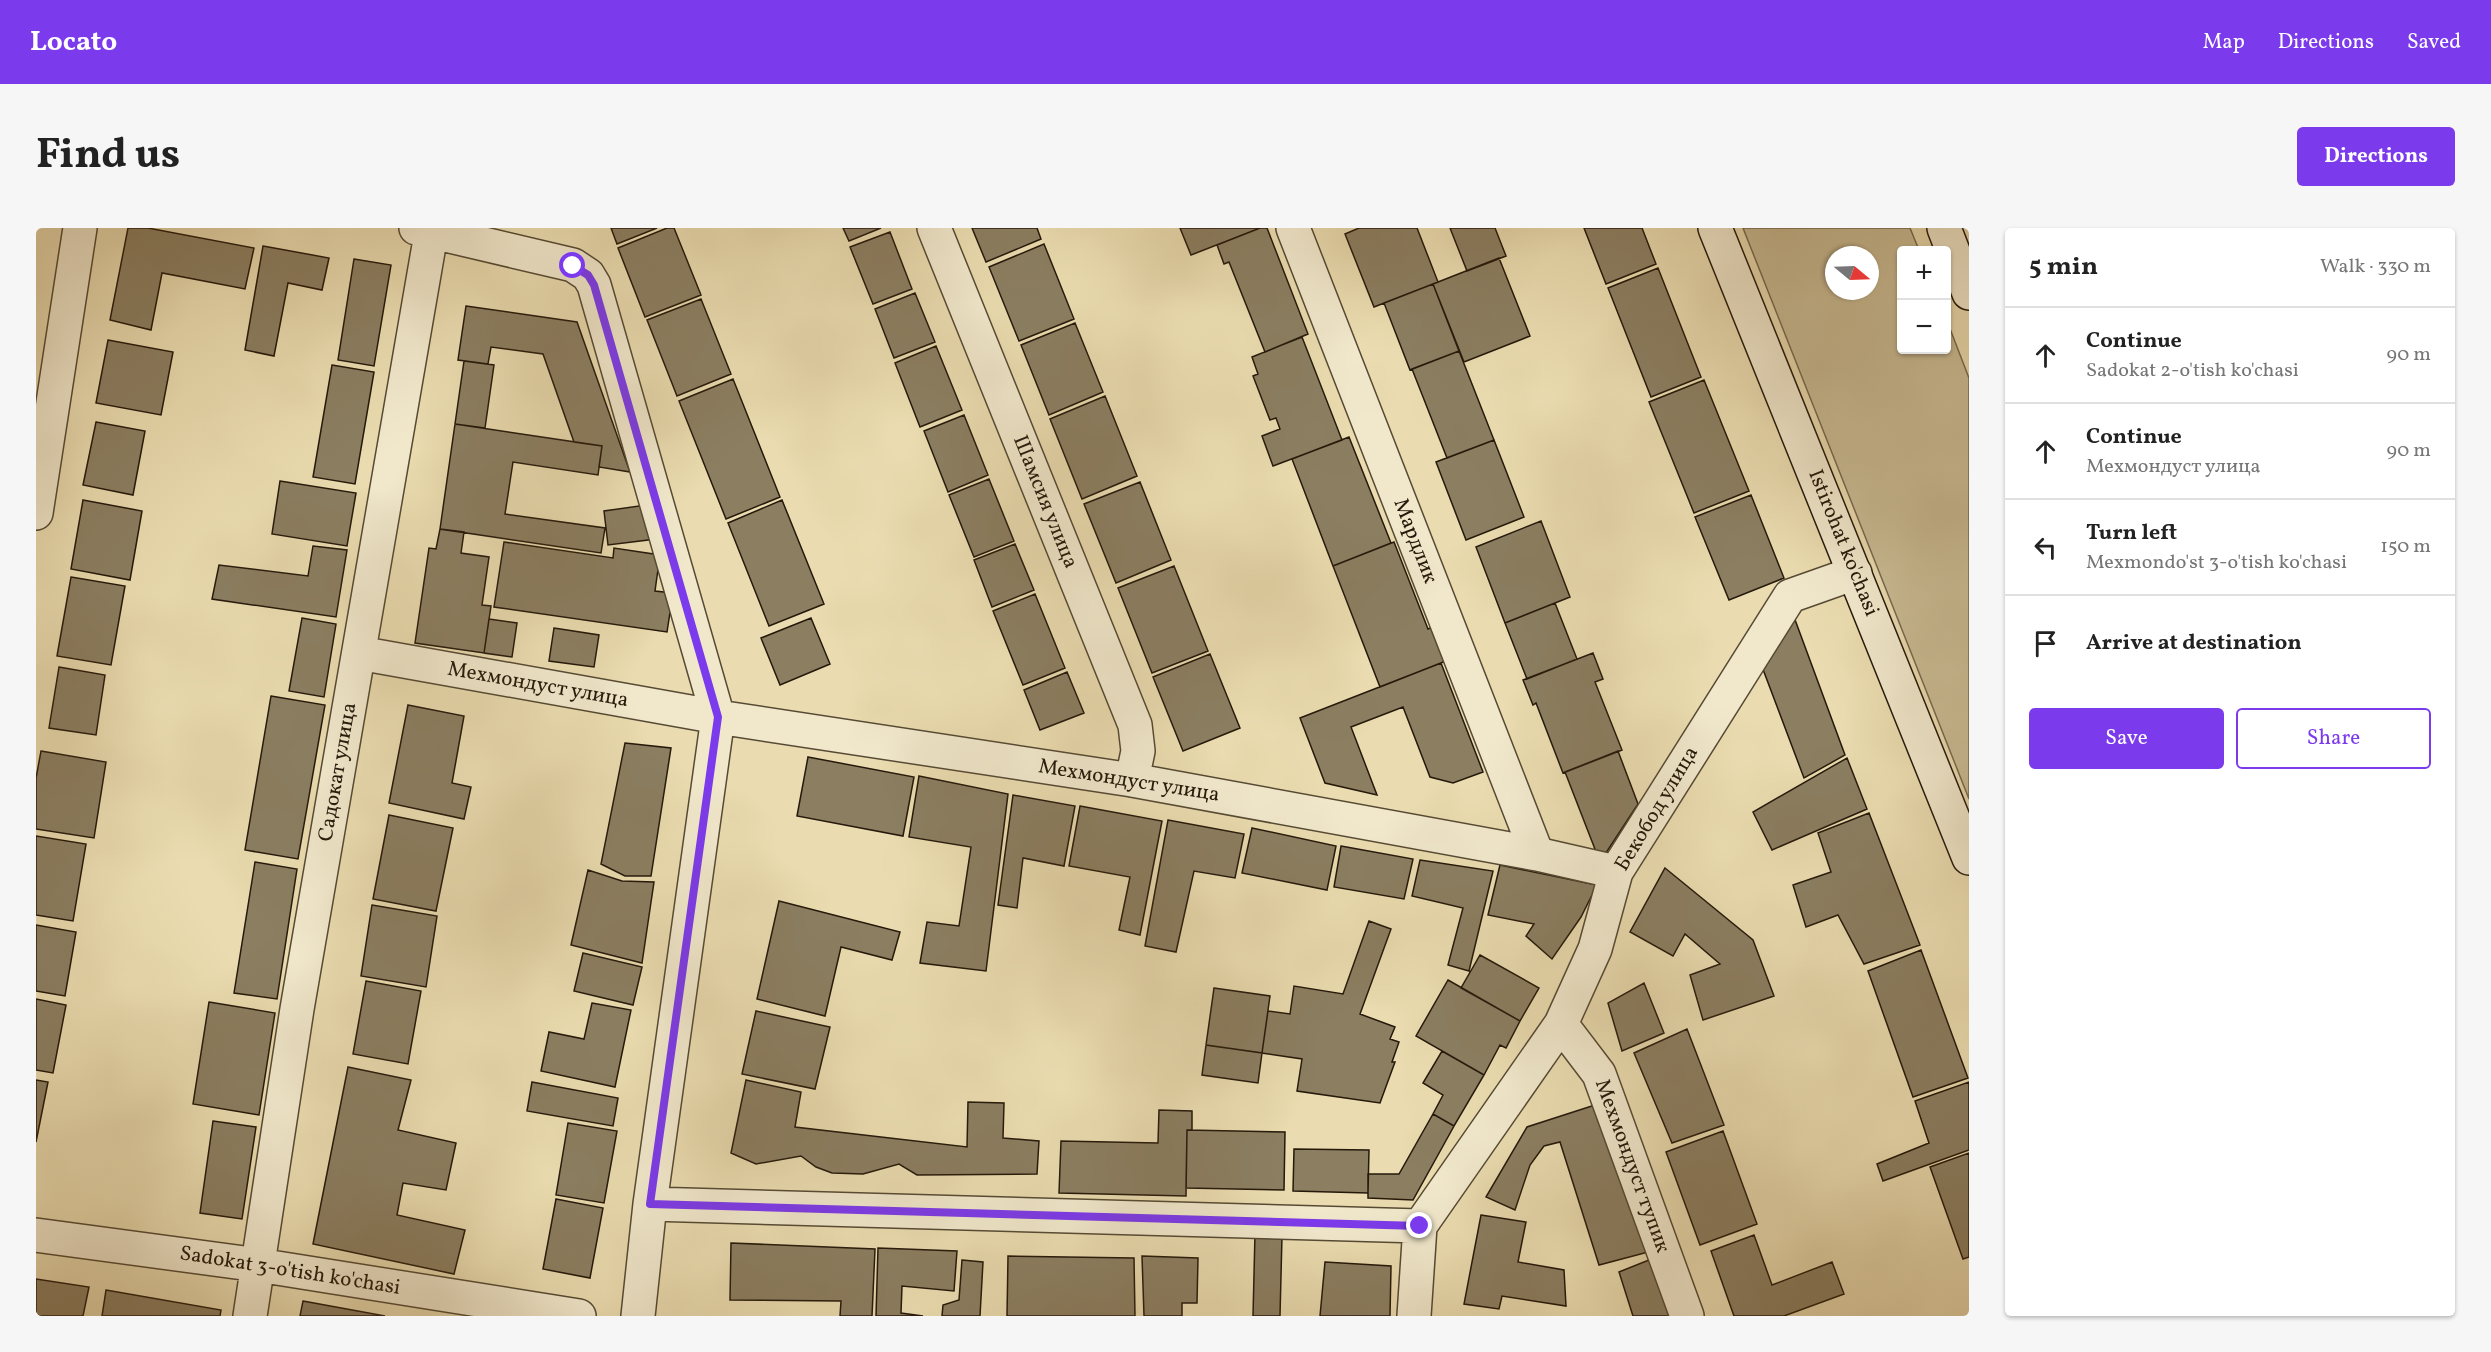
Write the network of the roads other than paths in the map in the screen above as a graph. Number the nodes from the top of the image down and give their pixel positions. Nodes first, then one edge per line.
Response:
1 (80, 228) edge
2 (934, 228) edge
3 (1293, 228) edge
4 (1715, 228) edge
5 (1944, 228) edge
6 (426, 229) edge
7 (1969, 293) edge
8 (36, 513) edge
9 (1855, 573) junction
10 (359, 653) junction
11 (718, 717) junction
12 (1131, 780) junction
13 (1537, 854) junction
14 (1969, 858) edge
15 (1616, 872) junction
16 (1561, 1024) junction
17 (650, 1204) junction
18 (1420, 1226) junction
19 (36, 1235) edge
20 (258, 1265) junction
21 (250, 1316) edge
22 (579, 1316) edge
23 (638, 1316) edge
24 (1414, 1316) edge
25 (1687, 1316) edge

1 - 8 street
2 - 12 street, Шамсия улица
3 - 13 street, Мардлик
4 - 9 street, Istirohat ko'chasi
5 - 7 street
6 - 10 street, Садокат улица
6 - 11 street
9 - 14 street, Istirohat ko'chasi
9 - 15 street, Бекобод улица
10 - 11 street, Мехмондуст улица
10 - 20 street, Садокат улица
11 - 12 street, Мехмондуст улица
11 - 17 street
12 - 13 street, Мехмондуст улица
13 - 15 street, Мехмондуст улица
15 - 16 street, Бекобод улица
16 - 18 street, Бекобод улица
16 - 25 street, Мехмондуст тупик
17 - 18 street
17 - 23 street
18 - 24 street
19 - 20 street, Sadokat 3-o'tish ko'chasi
20 - 21 street, Садокат улица
20 - 22 street, Sadokat 3-o'tish ko'chasi

